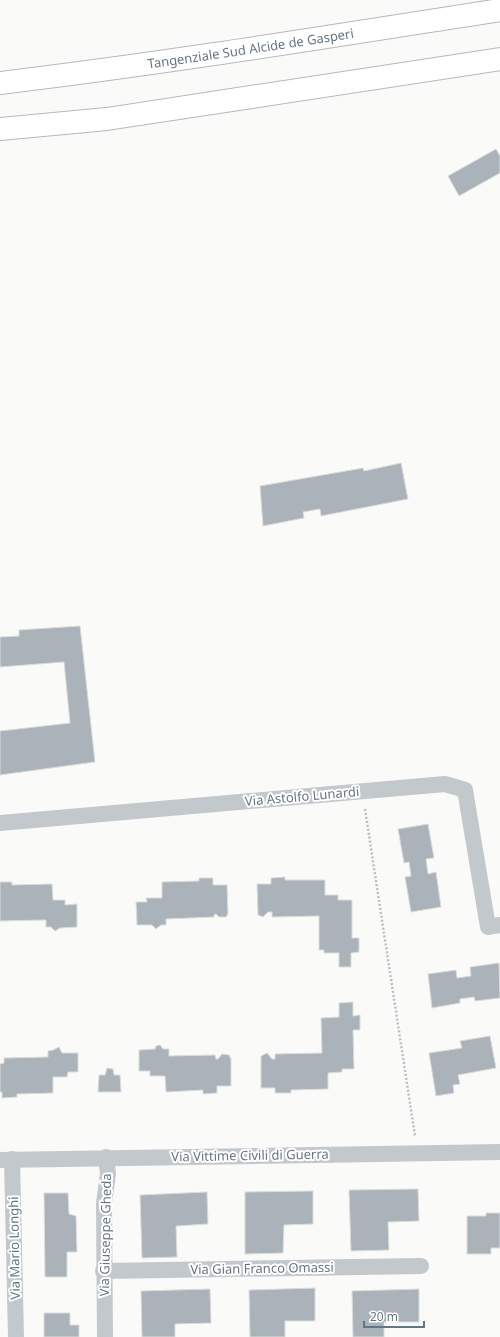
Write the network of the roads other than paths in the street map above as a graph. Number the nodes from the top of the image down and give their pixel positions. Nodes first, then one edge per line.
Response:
1 (500, 10) edge
2 (500, 59) edge
3 (0, 83) edge
4 (0, 129) edge
5 (0, 823) edge
6 (494, 926) edge
7 (500, 1152) edge
8 (106, 1157) junction
9 (6, 1160) edge
10 (421, 1266) dead end
11 (103, 1271) junction
12 (16, 1337) edge
13 (105, 1337) edge

1 - 3 highway, Tangenziale Sud Alcide de Gasperi
2 - 4 highway
5 - 6 street, Via Astolfo Lunardi
7 - 8 street, Via Vittime Civili di Guerra
8 - 9 street, Via Vittime Civili di Guerra
8 - 11 street, Via Giuseppe Gheda
9 - 12 street, Via Mario Longhi
10 - 11 street, Via Gian Franco Omassi
11 - 13 street, Via Giuseppe Gheda

